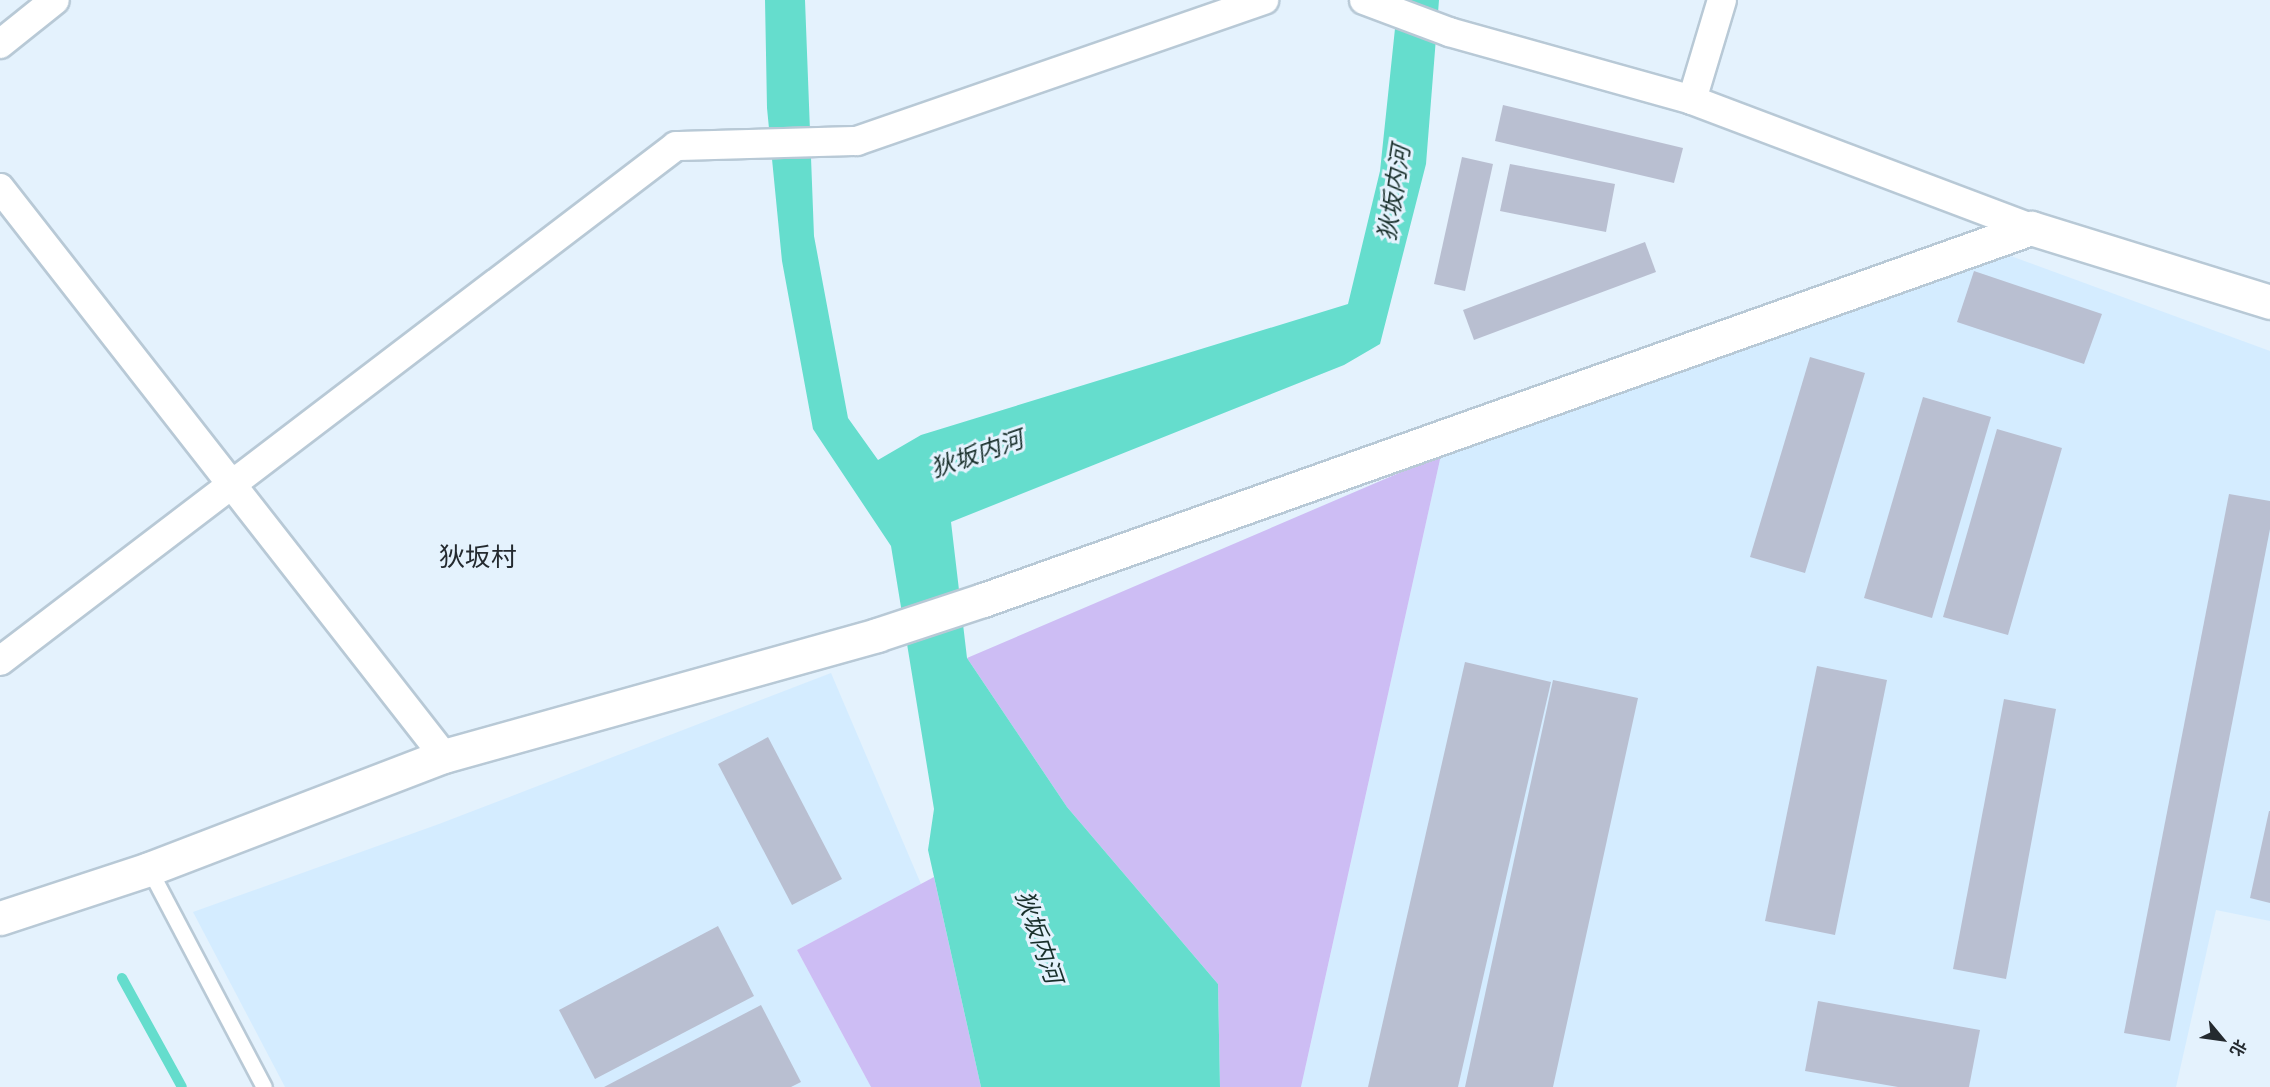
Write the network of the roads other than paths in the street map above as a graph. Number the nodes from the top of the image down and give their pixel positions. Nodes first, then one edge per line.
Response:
1 (54, 0) edge
2 (1264, 0) edge
3 (1364, 0) edge
4 (1722, 0) edge
5 (0, 44) edge
6 (1692, 100) junction
7 (0, 188) edge
8 (2031, 228) junction
9 (2270, 302) edge
10 (233, 483) junction
11 (0, 661) edge
12 (444, 756) junction
13 (149, 868) junction
14 (0, 918) edge
15 (264, 1087) edge

1 - 5 street
2 - 10 street
3 - 6 street
4 - 6 street
6 - 8 street
7 - 10 street
8 - 9 street
8 - 12 street
10 - 11 street
10 - 12 street
12 - 13 street
13 - 14 street
13 - 15 lane

